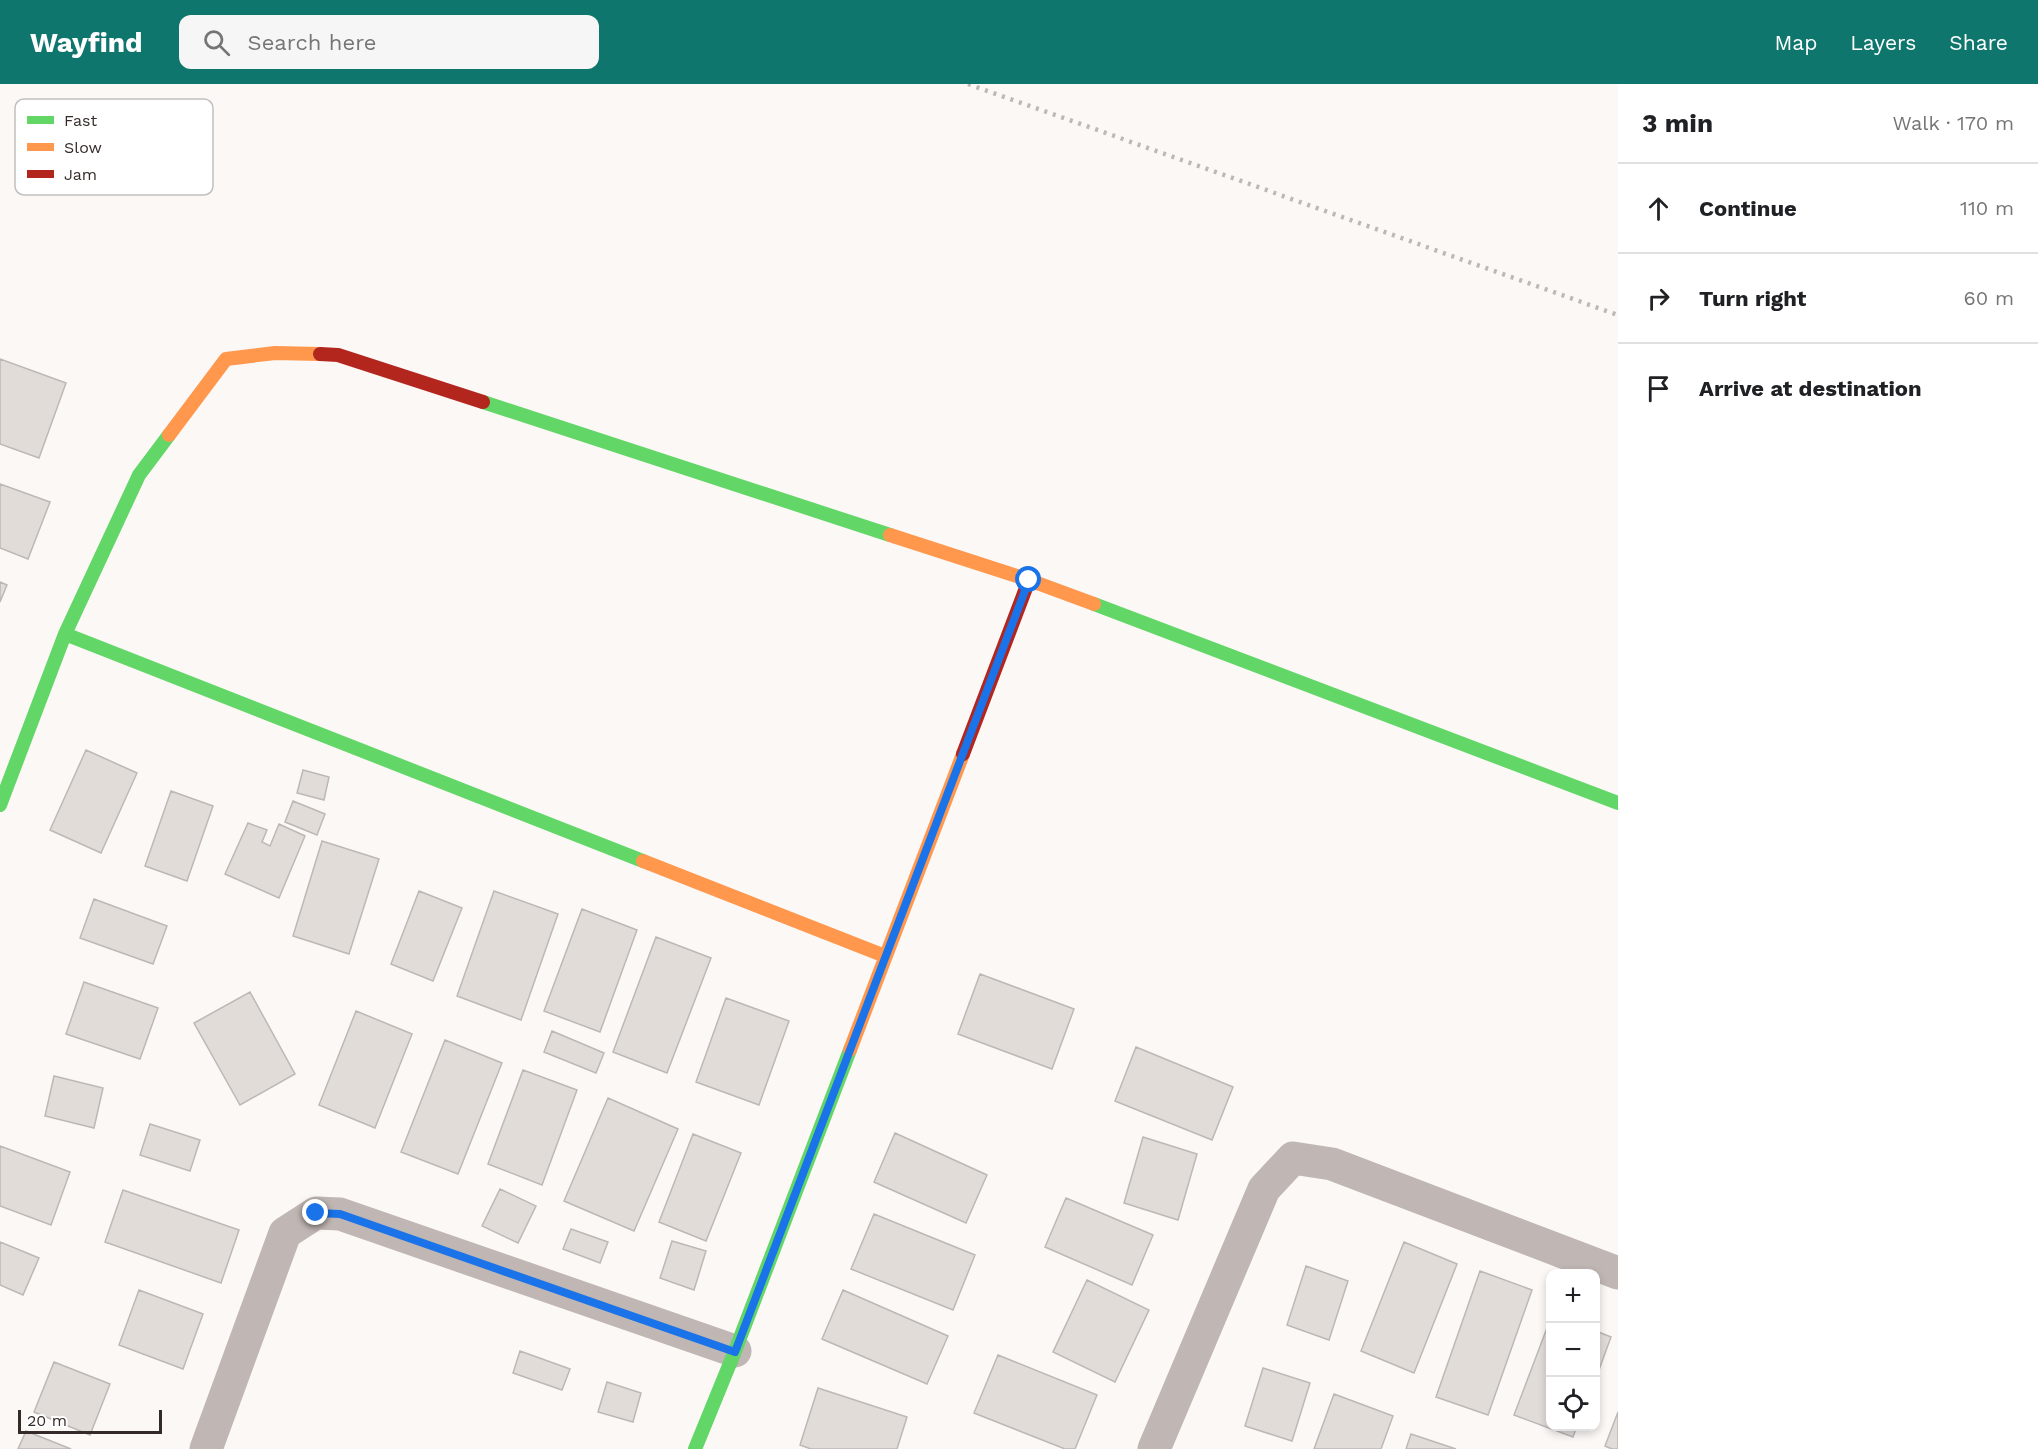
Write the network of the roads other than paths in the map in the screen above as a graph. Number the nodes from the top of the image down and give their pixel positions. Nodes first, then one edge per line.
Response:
1 (1029, 580) junction
2 (65, 634) junction
3 (1618, 803) edge
4 (0, 805) edge
5 (885, 956) junction
6 (1618, 1273) edge
7 (735, 1352) junction
8 (206, 1449) edge
9 (695, 1449) edge
10 (1154, 1449) edge

1 - 2 street
1 - 3 street
1 - 5 street
2 - 4 street
2 - 5 street
5 - 7 street
6 - 10 street
7 - 8 street
7 - 9 street

